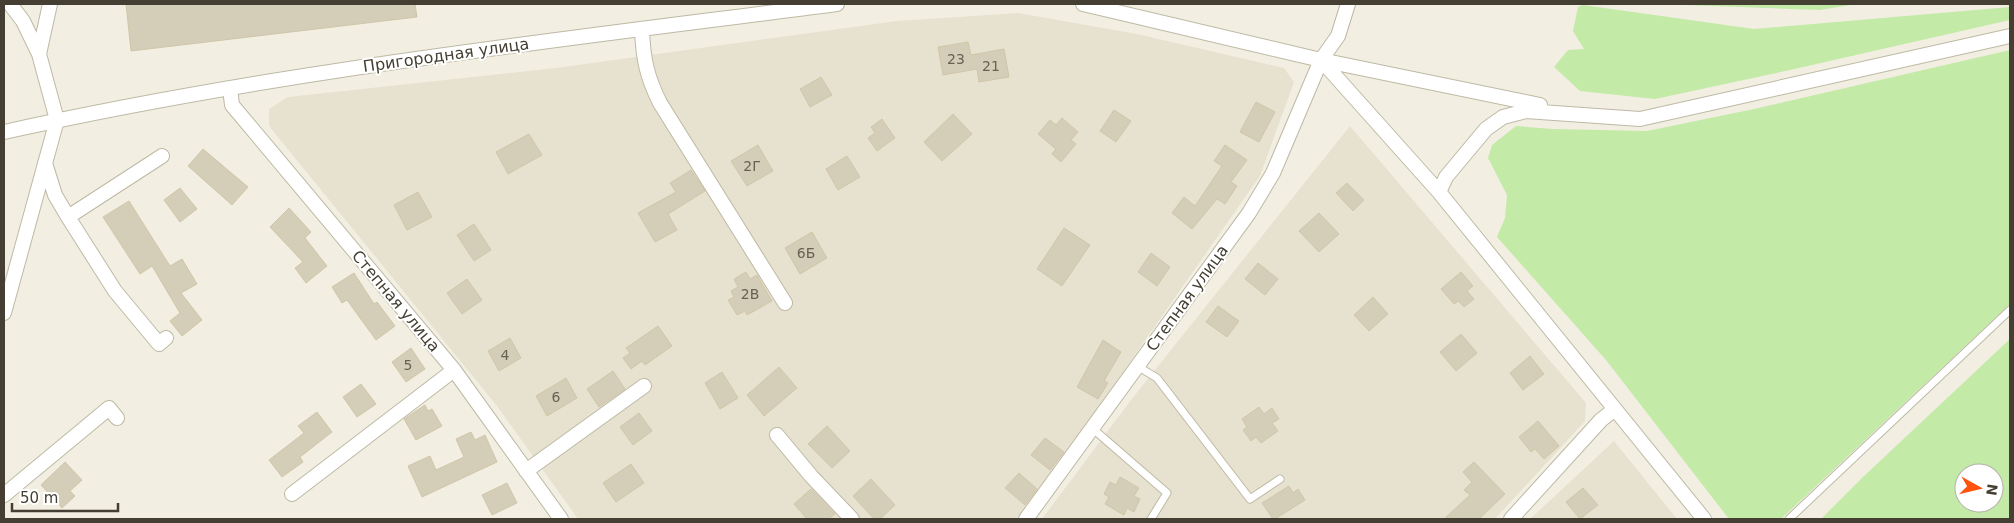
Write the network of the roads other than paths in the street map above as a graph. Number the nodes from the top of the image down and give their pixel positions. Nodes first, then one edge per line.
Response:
1 (10, 4) edge
2 (50, 4) edge
3 (837, 4) edge
4 (1083, 4) edge
5 (1348, 4) edge
6 (4, 12) edge
7 (23, 22) junction
8 (642, 29) junction
9 (2010, 36) edge
10 (39, 54) junction
11 (1321, 60) junction
12 (230, 88) junction
13 (1588, 114) junction
14 (56, 120) junction
15 (4, 132) edge
16 (162, 156) dead end
17 (45, 162) junction
18 (1439, 192) junction
19 (68, 217) junction
20 (785, 303) dead end
21 (2010, 310) edge
22 (4, 313) edge
23 (166, 338) dead end
24 (1137, 366) junction
25 (454, 370) junction
26 (644, 386) dead end
27 (1615, 409) junction
28 (117, 418) dead end
29 (1092, 428) junction
30 (777, 435) dead end
31 (526, 471) junction
32 (1280, 479) dead end
33 (292, 494) dead end
34 (4, 495) edge
35 (561, 519) edge
36 (852, 519) edge
37 (1026, 519) edge
38 (1152, 519) edge
39 (1511, 519) edge
40 (1704, 519) edge
41 (1789, 519) edge

1 - 7 street
2 - 10 street
3 - 8 street, Пригородная улица
4 - 11 street
5 - 11 street, Степная улица
6 - 7 street
7 - 10 street
8 - 12 street, Пригородная улица
8 - 20 street
9 - 13 street
10 - 14 street
11 - 13 street
11 - 18 street
11 - 24 street, Степная улица
12 - 14 street, Пригородная улица
12 - 25 street, Степная улица
13 - 18 street
14 - 15 street, Пригородная улица
14 - 17 street
16 - 19 street
17 - 19 street
17 - 22 street
18 - 27 street
19 - 23 street
21 - 41 lane
24 - 29 street, Степная улица
24 - 32 lane
25 - 31 street, Степная улица
25 - 33 street
26 - 31 street
27 - 39 street
27 - 40 street
28 - 34 street
29 - 37 street, Степная улица
29 - 38 lane
30 - 36 street
31 - 35 street, Степная улица

